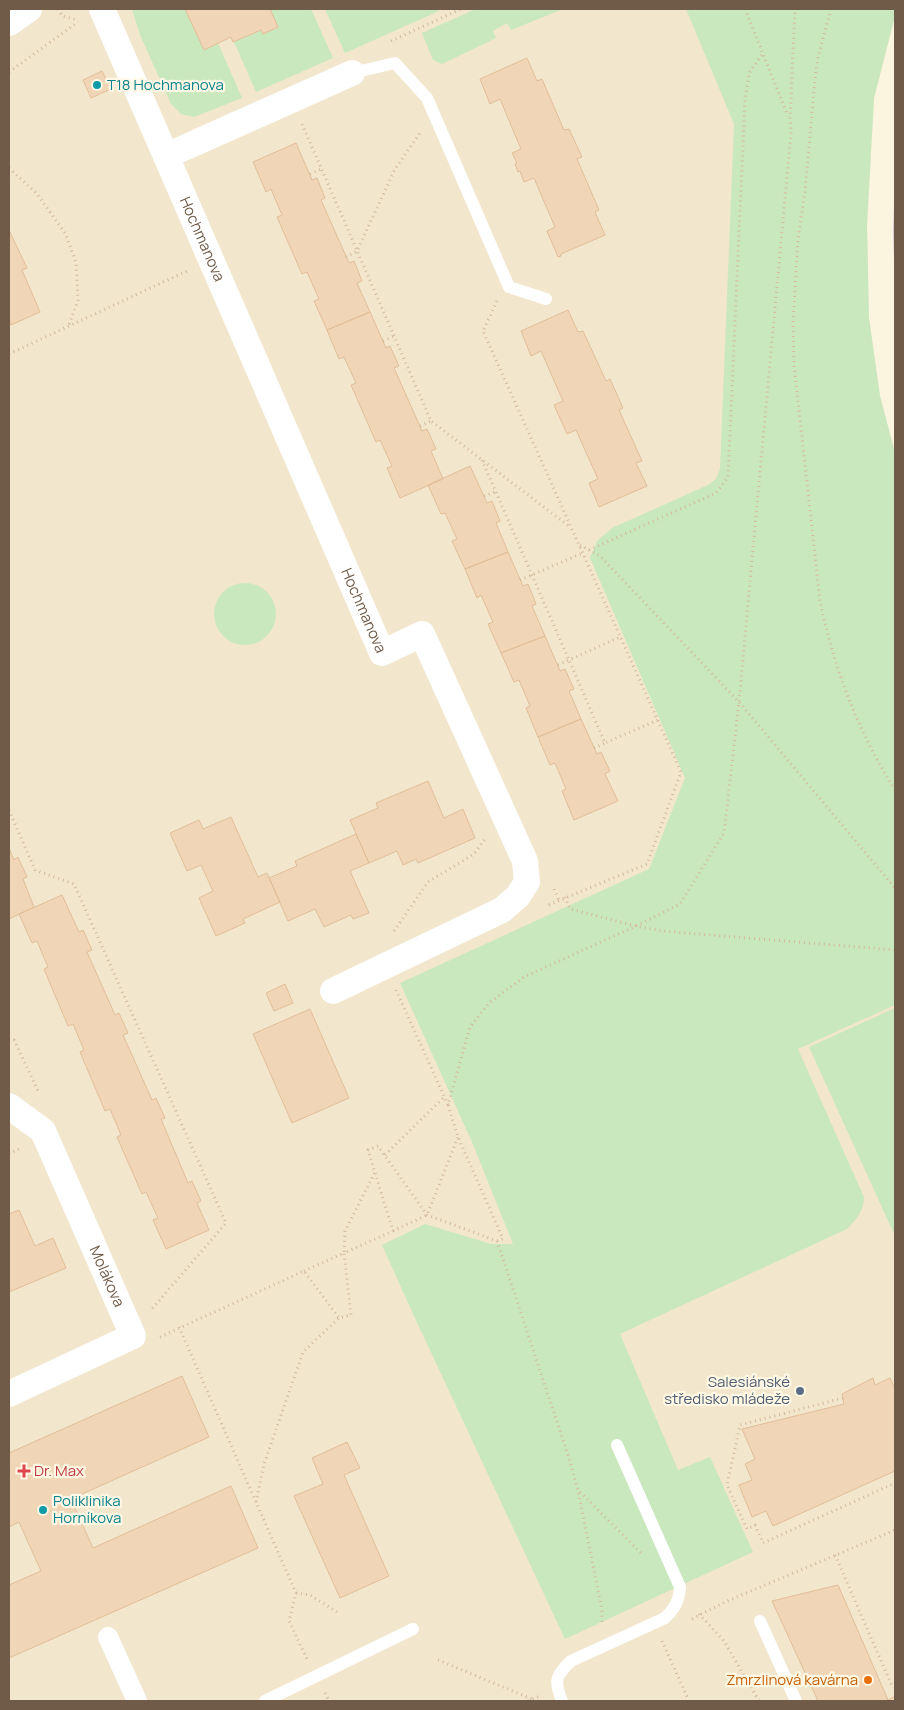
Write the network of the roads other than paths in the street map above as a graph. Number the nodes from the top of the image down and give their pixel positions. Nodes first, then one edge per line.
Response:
1 (29, 9) edge
2 (102, 9) edge
3 (9, 23) edge
4 (352, 73) joint
5 (166, 156) junction
6 (546, 298) dead end
7 (333, 991) dead end
8 (9, 1106) edge
9 (9, 1394) edge
10 (617, 1445) dead end
11 (760, 1621) dead end
12 (413, 1629) dead end
13 (108, 1637) dead end
14 (137, 1701) edge
15 (264, 1701) edge
16 (562, 1701) edge
17 (796, 1701) edge

1 - 3 street
2 - 5 street, Hochmanova
4 - 5 street
4 - 6 lane
5 - 7 street, Hochmanova
8 - 9 street, Molákova
10 - 16 lane
11 - 17 lane
12 - 15 lane
13 - 14 street

